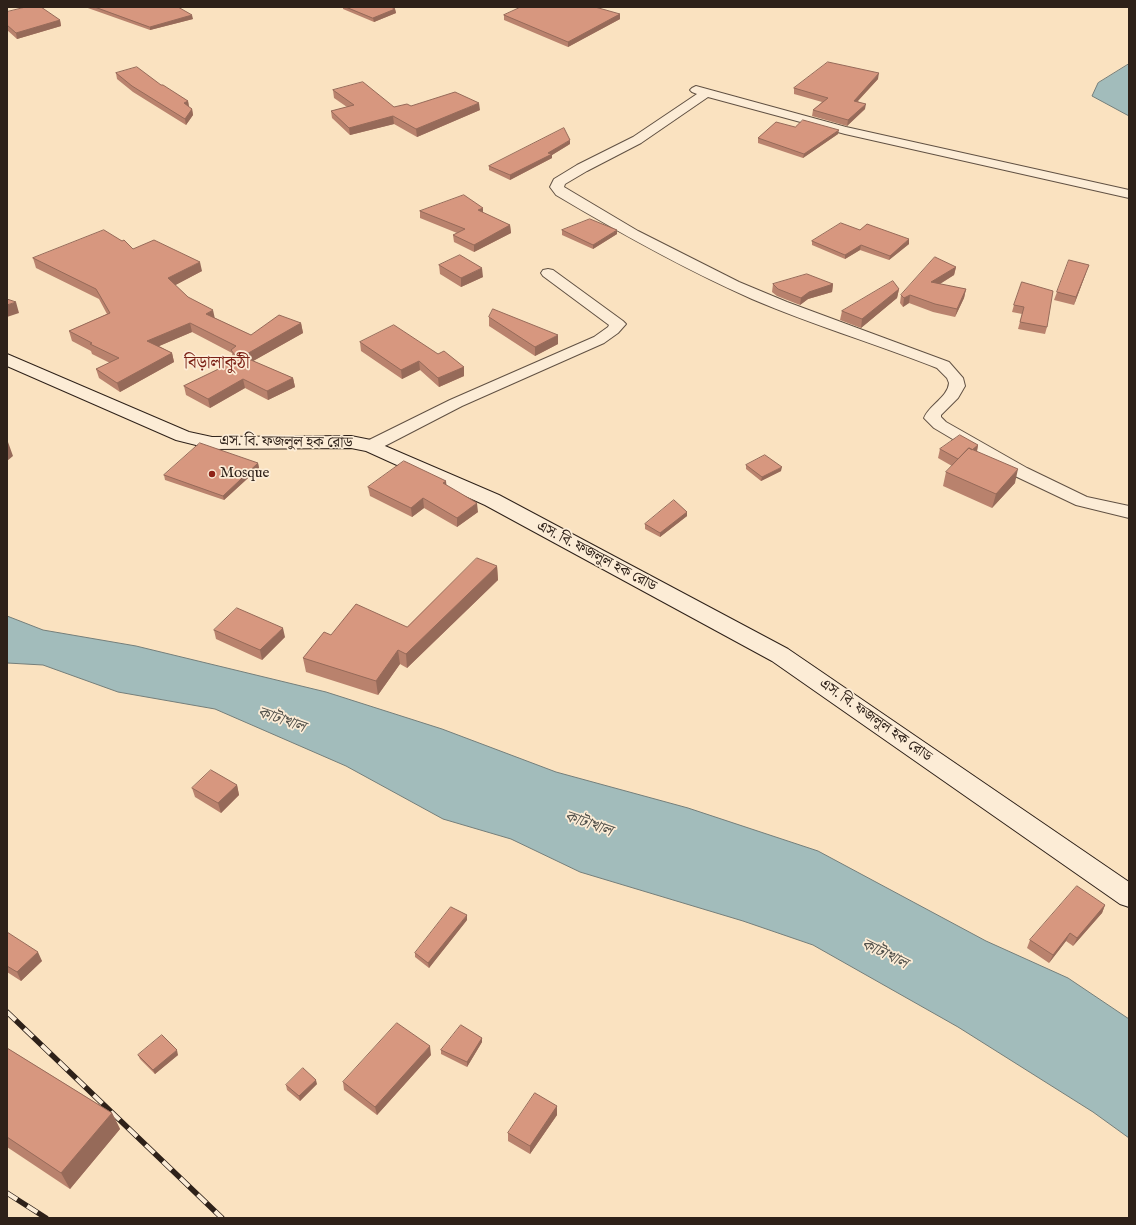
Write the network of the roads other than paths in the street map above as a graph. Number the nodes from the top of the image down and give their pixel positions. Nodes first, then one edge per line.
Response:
1 (1129, 194) edge
2 (548, 273) dead end
3 (7, 359) edge
4 (371, 446) junction
5 (1129, 512) edge
6 (1129, 896) edge

1 - 5 street
2 - 4 street
3 - 4 main road, এস. বি. ফজলুল হক রোড
4 - 6 main road, এস. বি. ফজলুল হক রোড

